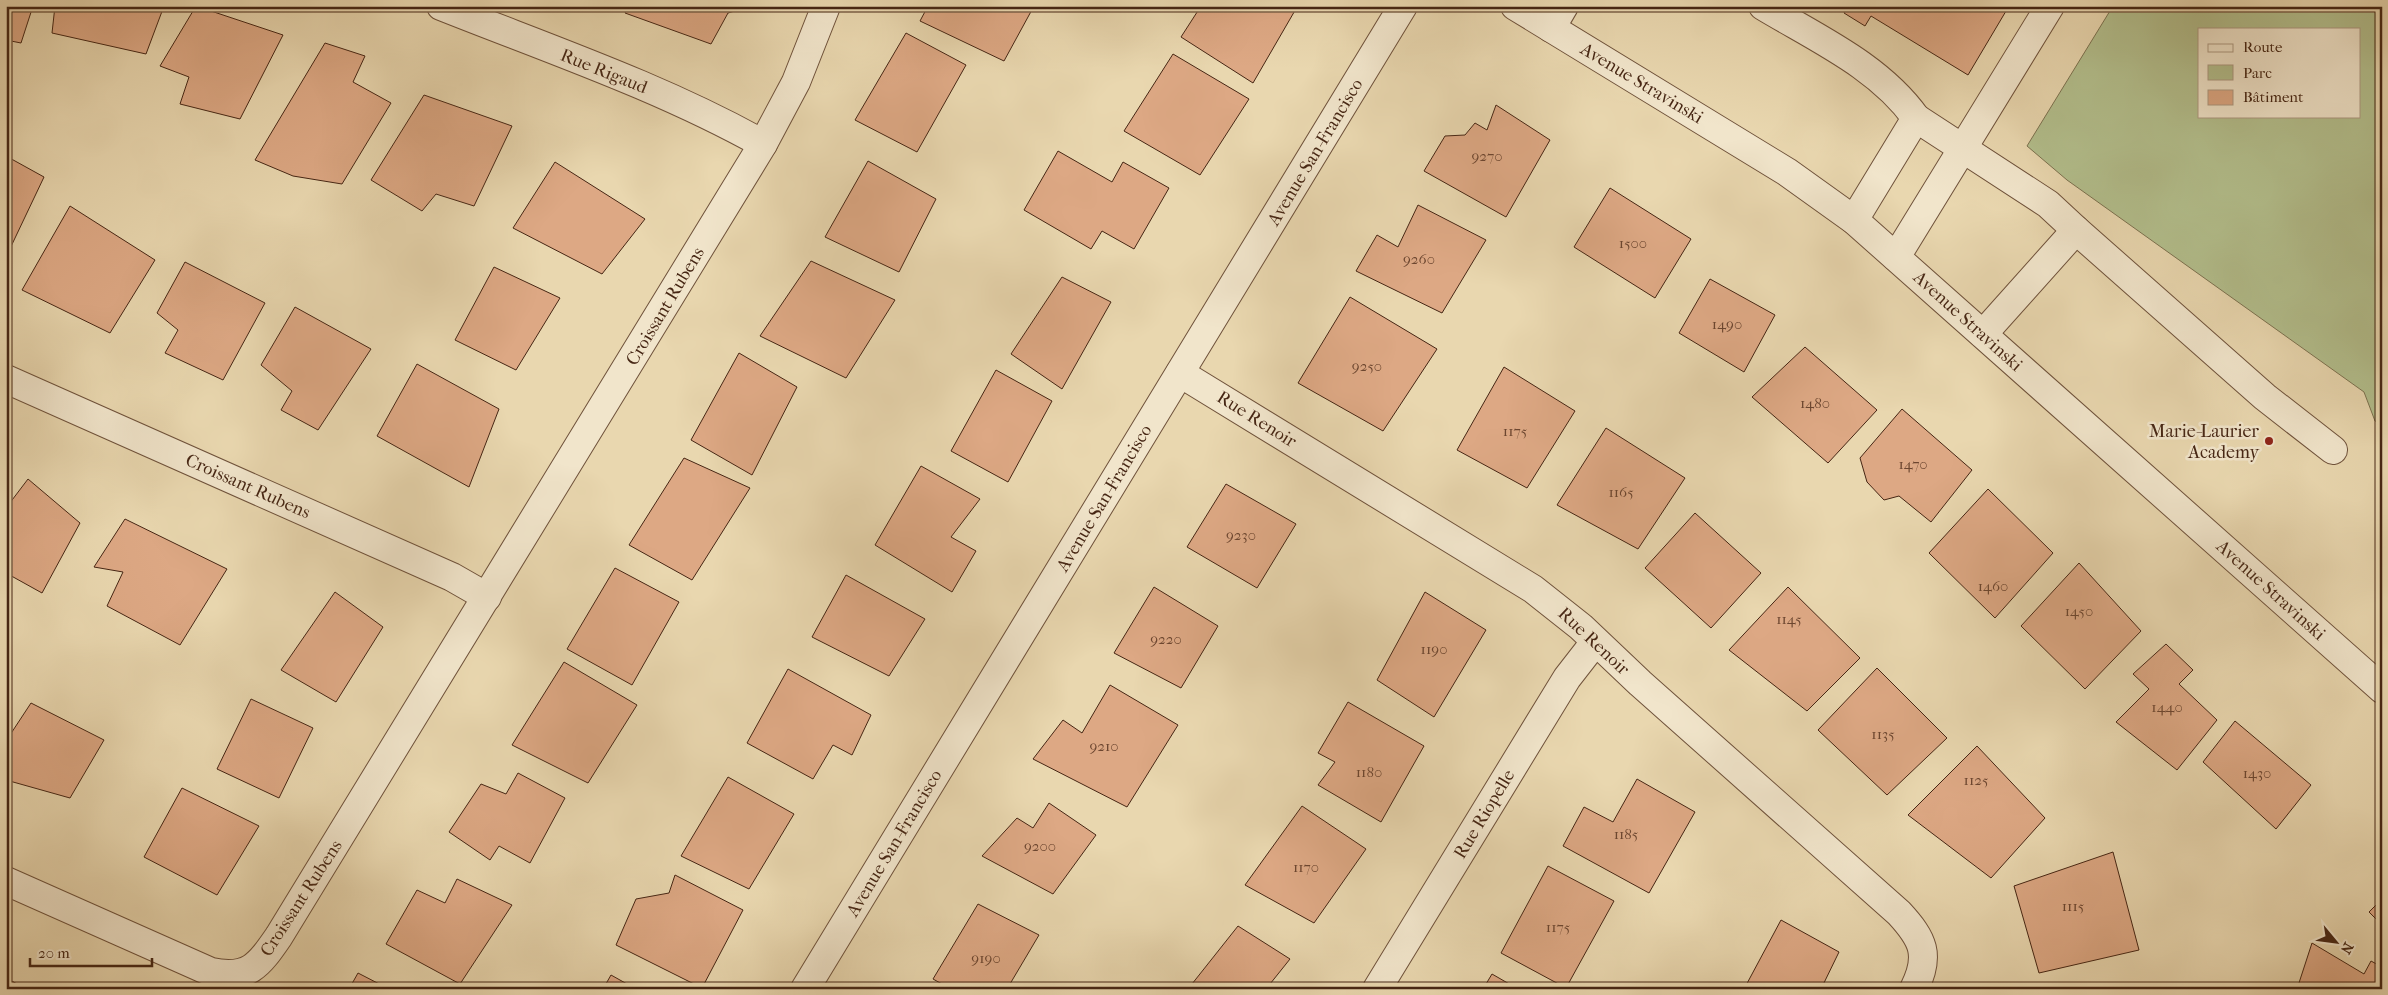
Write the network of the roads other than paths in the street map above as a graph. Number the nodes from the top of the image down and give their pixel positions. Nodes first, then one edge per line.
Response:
1 (441, 6) edge
2 (826, 6) edge
3 (1403, 6) edge
4 (1515, 6) edge
5 (1763, 6) edge
6 (2050, 6) edge
7 (1557, 17) edge
8 (1916, 118) junction
9 (763, 144) junction
10 (1964, 148) junction
11 (1854, 220) junction
12 (2076, 230) junction
13 (1896, 257) junction
14 (1983, 334) junction
15 (1180, 373) junction
16 (6, 380) edge
17 (2333, 450) dead end
18 (487, 598) junction
19 (1595, 642) junction
20 (2382, 689) edge
21 (6, 881) edge
22 (805, 989) edge
23 (1377, 989) edge
24 (1914, 989) edge

1 - 9 street, Rue Rigaud
2 - 9 street, Croissant Rubens
3 - 15 street, Avenue San-Francisco
4 - 7 street, Avenue Stravinski
5 - 8 street
6 - 10 street
7 - 11 street, Avenue Stravinski
8 - 10 street
8 - 11 street
9 - 18 street, Croissant Rubens
10 - 12 street
10 - 13 street
11 - 13 street, Avenue Stravinski
12 - 14 street
12 - 17 street
13 - 14 street, Avenue Stravinski
14 - 20 street, Avenue Stravinski
15 - 19 street, Rue Renoir
15 - 22 street, Avenue San-Francisco
16 - 18 street, Croissant Rubens
18 - 21 street, Croissant Rubens
19 - 23 street, Rue Riopelle
19 - 24 street, Rue Renoir

